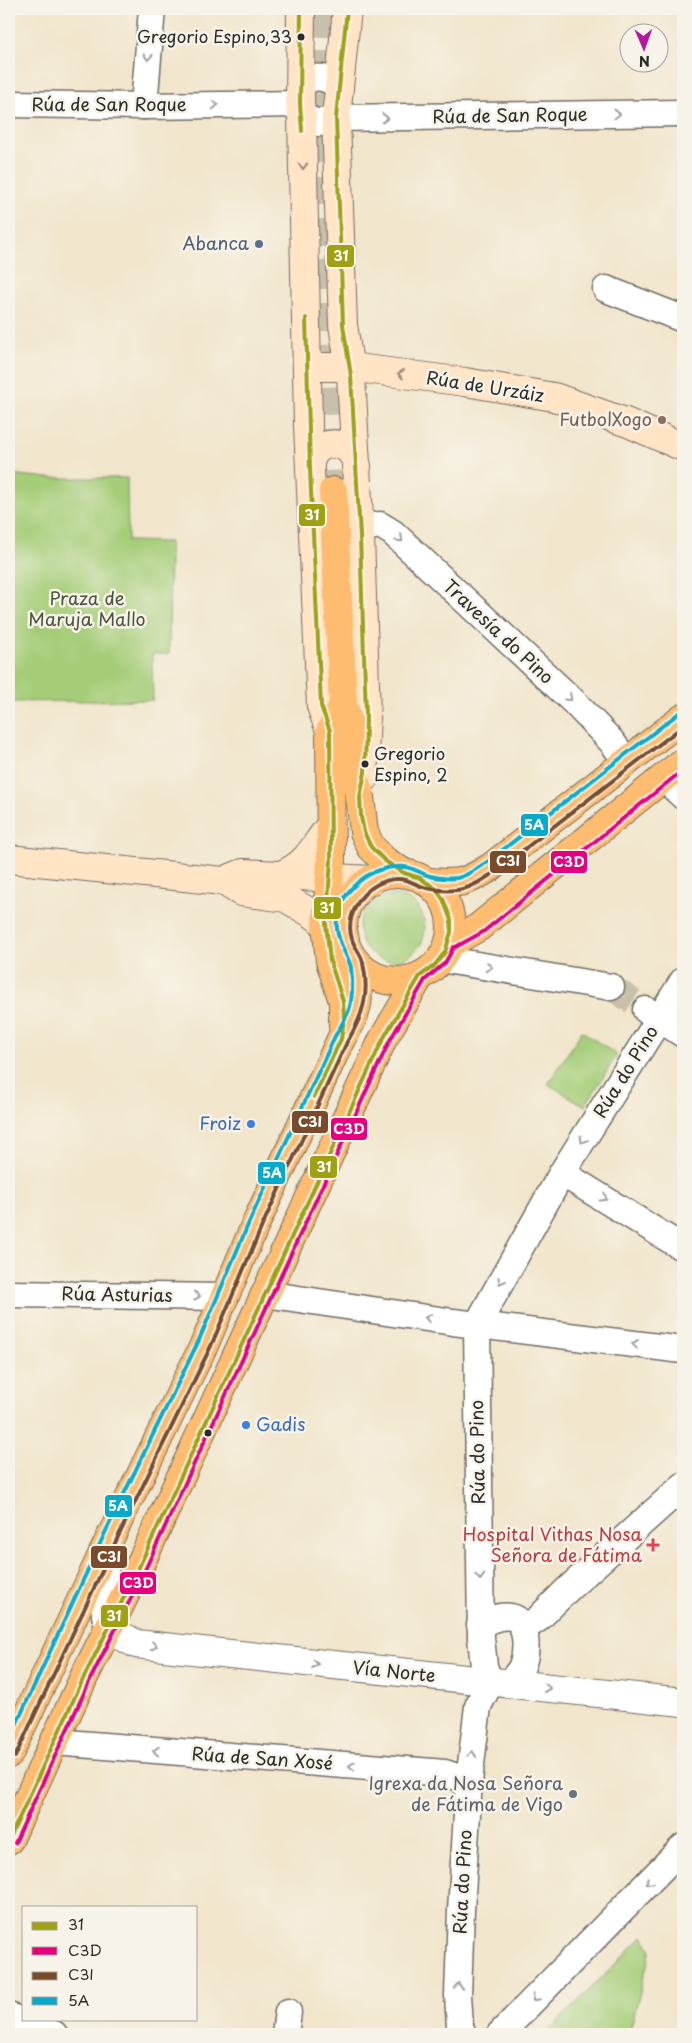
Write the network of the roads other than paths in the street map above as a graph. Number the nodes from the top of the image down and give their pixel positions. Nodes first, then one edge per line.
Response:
1 (152, 9) edge
2 (301, 9) edge
3 (347, 9) edge
4 (341, 80) junction
5 (301, 102) junction
6 (9, 104) edge
7 (144, 106) junction
8 (683, 113) edge
9 (336, 118) junction
10 (606, 289) dead end
11 (683, 319) edge
12 (351, 371) junction
13 (308, 373) junction
14 (683, 447) edge
15 (357, 466) junction
16 (310, 469) junction
17 (334, 491) tunnel mouth
18 (360, 536) junction
19 (344, 705) junction
20 (683, 718) edge
21 (330, 731) junction
22 (627, 762) junction
23 (673, 770) edge
24 (683, 796) edge
25 (360, 797) junction
26 (330, 826) junction
27 (9, 859) edge
28 (337, 878) junction
29 (416, 878) junction
30 (372, 880) junction
31 (274, 885) junction
32 (338, 925) junction
33 (436, 960) junction
34 (330, 961) junction
35 (357, 963) junction
36 (683, 980) edge
37 (611, 987) tunnel mouth
38 (653, 1014) junction
39 (683, 1034) edge
40 (341, 1040) junction
41 (562, 1173) junction
42 (683, 1248) edge
43 (9, 1294) edge
44 (265, 1294) junction
45 (224, 1297) junction
46 (477, 1325) junction
47 (683, 1350) edge
48 (683, 1486) edge
49 (100, 1559) junction
50 (480, 1625) junction
51 (109, 1629) junction
52 (523, 1629) junction
53 (499, 1683) junction
54 (683, 1702) edge
55 (54, 1742) junction
56 (11, 1744) edge
57 (470, 1781) junction
58 (9, 1840) edge
59 (683, 1847) edge
60 (9, 2016) edge
61 (54, 2034) edge
62 (463, 2034) edge
63 (500, 2034) edge

1 -> 7 street
2 - 5 main road
3 - 4 main road
4 - 5 street
4 - 9 main road
7 -> 5 street, Rúa de San Roque
5 - 9 street, Rúa de San Roque
5 -> 13 main road
6 - 7 street, Rúa de San Roque
9 -> 8 street, Rúa de San Roque
9 - 12 main road
10 - 11 street
12 - 13 main road
14 -> 12 main road, Rúa de Urzáiz
12 - 15 main road
13 - 16 main road
15 - 16 main road
15 - 18 main road
16 - 21 main road
17 - 19 main road
18 -> 22 street, Travesía do Pino
18 - 25 main road
19 - 21 main road
19 - 25 main road
20 - 22 main road
21 - 26 main road
22 - 29 main road
23 - 24 street
23 - 33 main road
25 - 29 main road
26 - 28 main road
26 - 31 main road
27 - 31 main road
28 - 30 main road
28 - 31 main road
28 - 32 main road
29 - 30 main road
29 - 33 main road
30 - 32 main road
31 - 32 main road
31 - 34 main road
32 - 34 main road
32 - 35 main road
33 - 35 main road
33 -> 37 street
33 - 44 main road
34 - 40 main road
35 - 40 main road
36 - 38 street, Rúa do Pino
38 - 39 street
38 -> 41 street, Rúa do Pino
40 - 45 main road
41 -> 42 street
41 -> 46 street, Rúa do Pino
43 -> 45 street, Rúa Asturias
46 -> 44 street
44 - 51 main road
45 - 49 main road
47 -> 46 street
46 -> 50 street, Rúa do Pino
48 - 52 street
49 - 51 street
49 - 56 main road
50 - 52 street
50 - 53 street, Rúa do Pino
51 -> 53 street, Vía Norte
51 - 55 main road
52 - 53 street
53 -> 54 street, Vía Norte
57 -> 53 street, Rúa do Pino
57 -> 55 street, Rúa de San Xosé
55 - 58 main road
62 -> 57 street, Rúa do Pino
59 -> 63 street
60 - 61 street

